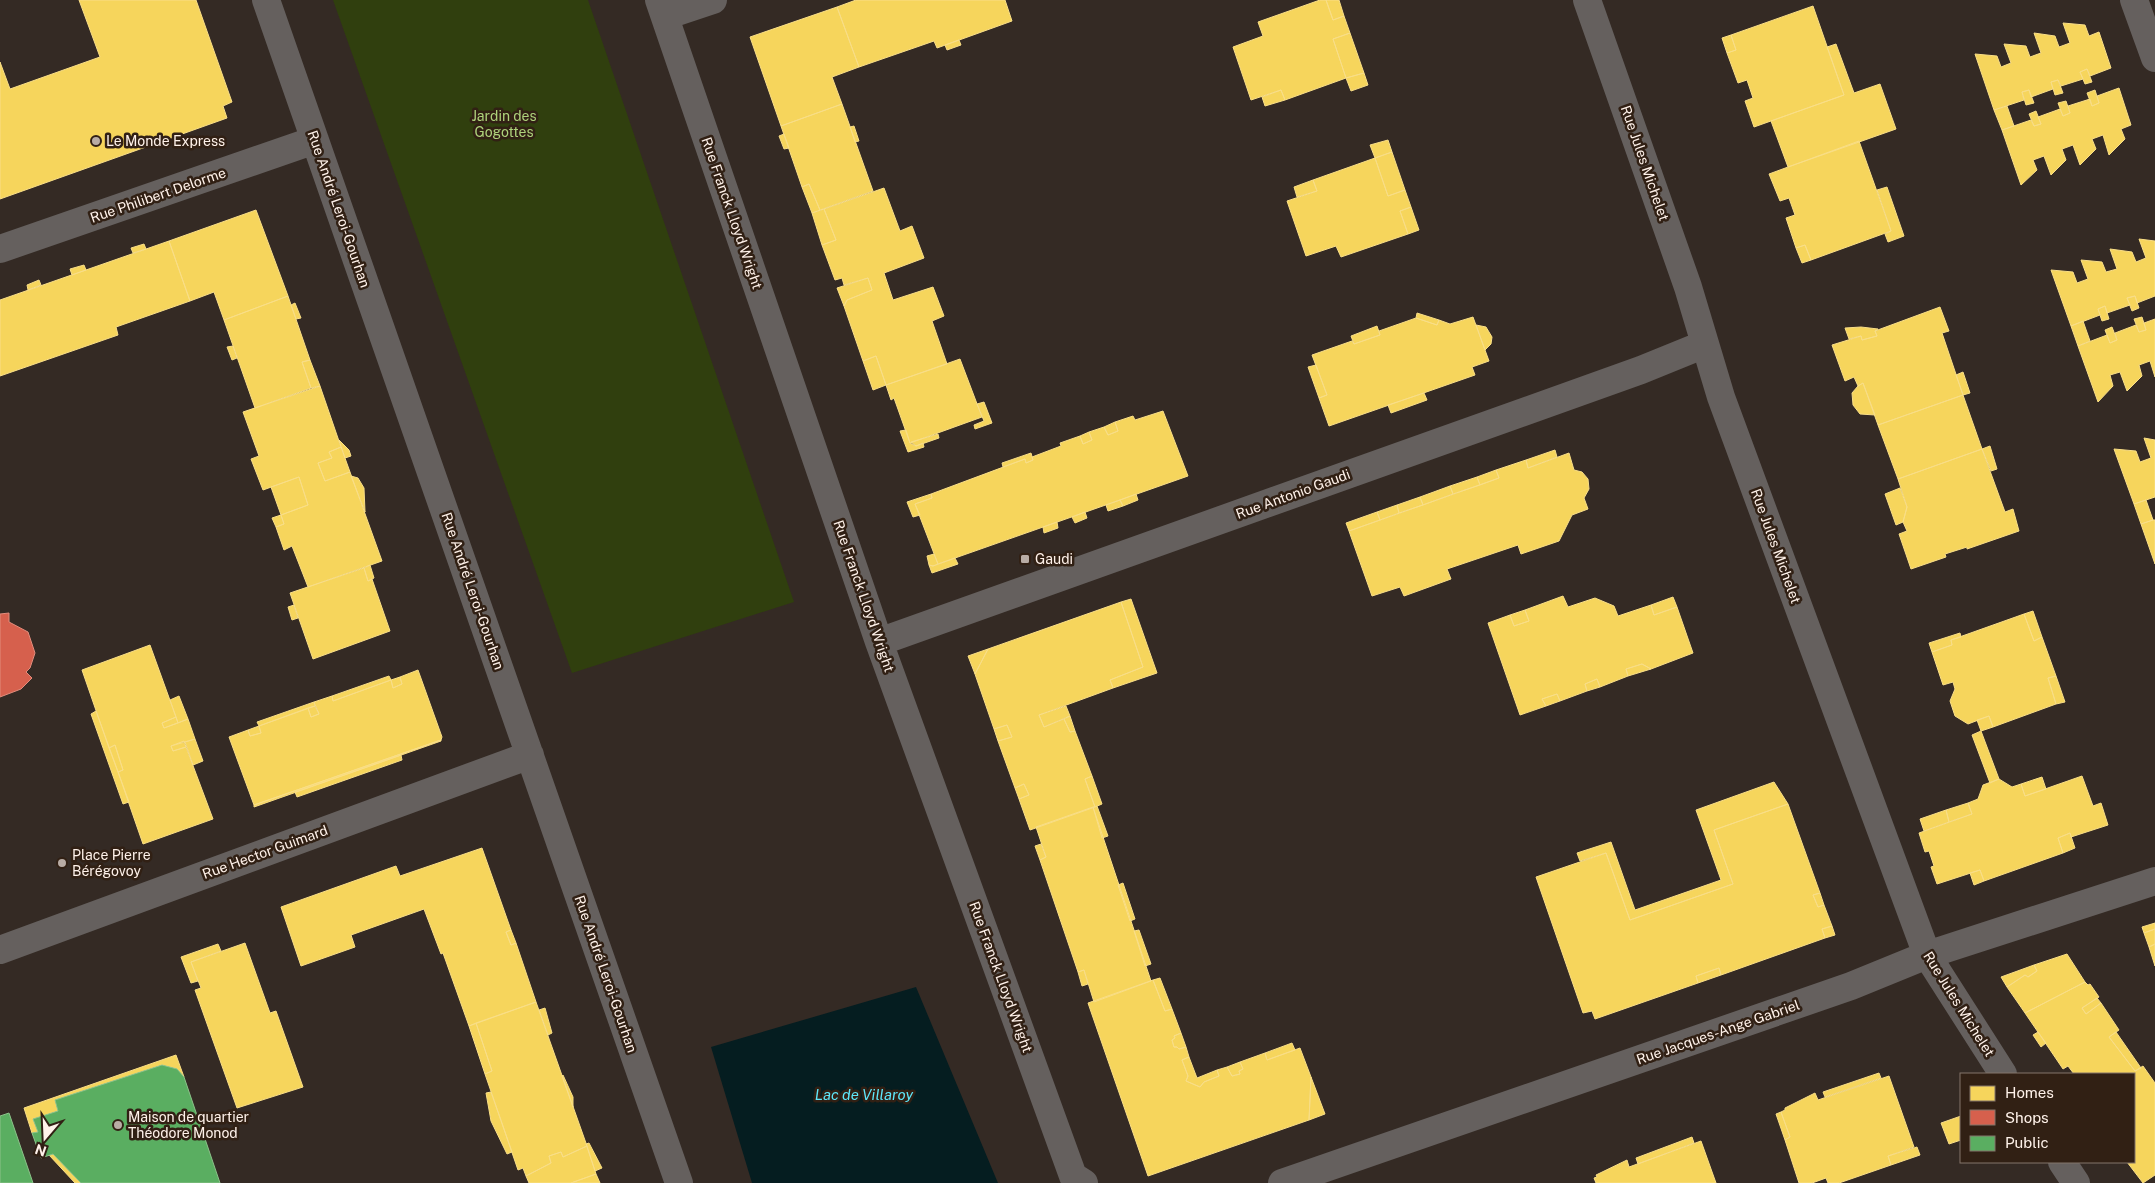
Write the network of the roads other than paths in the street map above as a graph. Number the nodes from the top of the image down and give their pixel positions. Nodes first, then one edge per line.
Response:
1 (266, 0) edge
2 (713, 0) edge
3 (1587, 0) edge
4 (2134, 0) edge
5 (662, 8) edge
6 (2155, 58) edge
7 (315, 140) junction
8 (0, 249) edge
9 (1705, 344) junction
10 (879, 642) junction
11 (530, 755) junction
12 (2155, 881) edge
13 (0, 950) edge
14 (1927, 955) junction
15 (2002, 1073) edge
16 (2063, 1163) edge
17 (679, 1183) edge
18 (1084, 1183) edge
19 (1282, 1183) edge
20 (2076, 1183) edge

1 - 7 street, Rue André Leroi-Gourhan
2 - 5 street
3 - 9 street, Rue Jules Michelet
4 - 6 street
5 - 10 street, Rue Franck Lloyd Wright
7 - 8 street, Rue Philibert Delorme
7 - 11 street, Rue André Leroi-Gourhan
9 - 10 street, Rue Antonio Gaudi
9 - 14 street, Rue Jules Michelet
10 - 18 street, Rue Franck Lloyd Wright
11 - 13 street, Rue Hector Guimard
11 - 17 street, Rue André Leroi-Gourhan
12 - 14 street, Rue Jacques-Ange Gabriel
14 - 15 street, Rue Jules Michelet
14 - 19 street, Rue Jacques-Ange Gabriel
16 - 20 street

